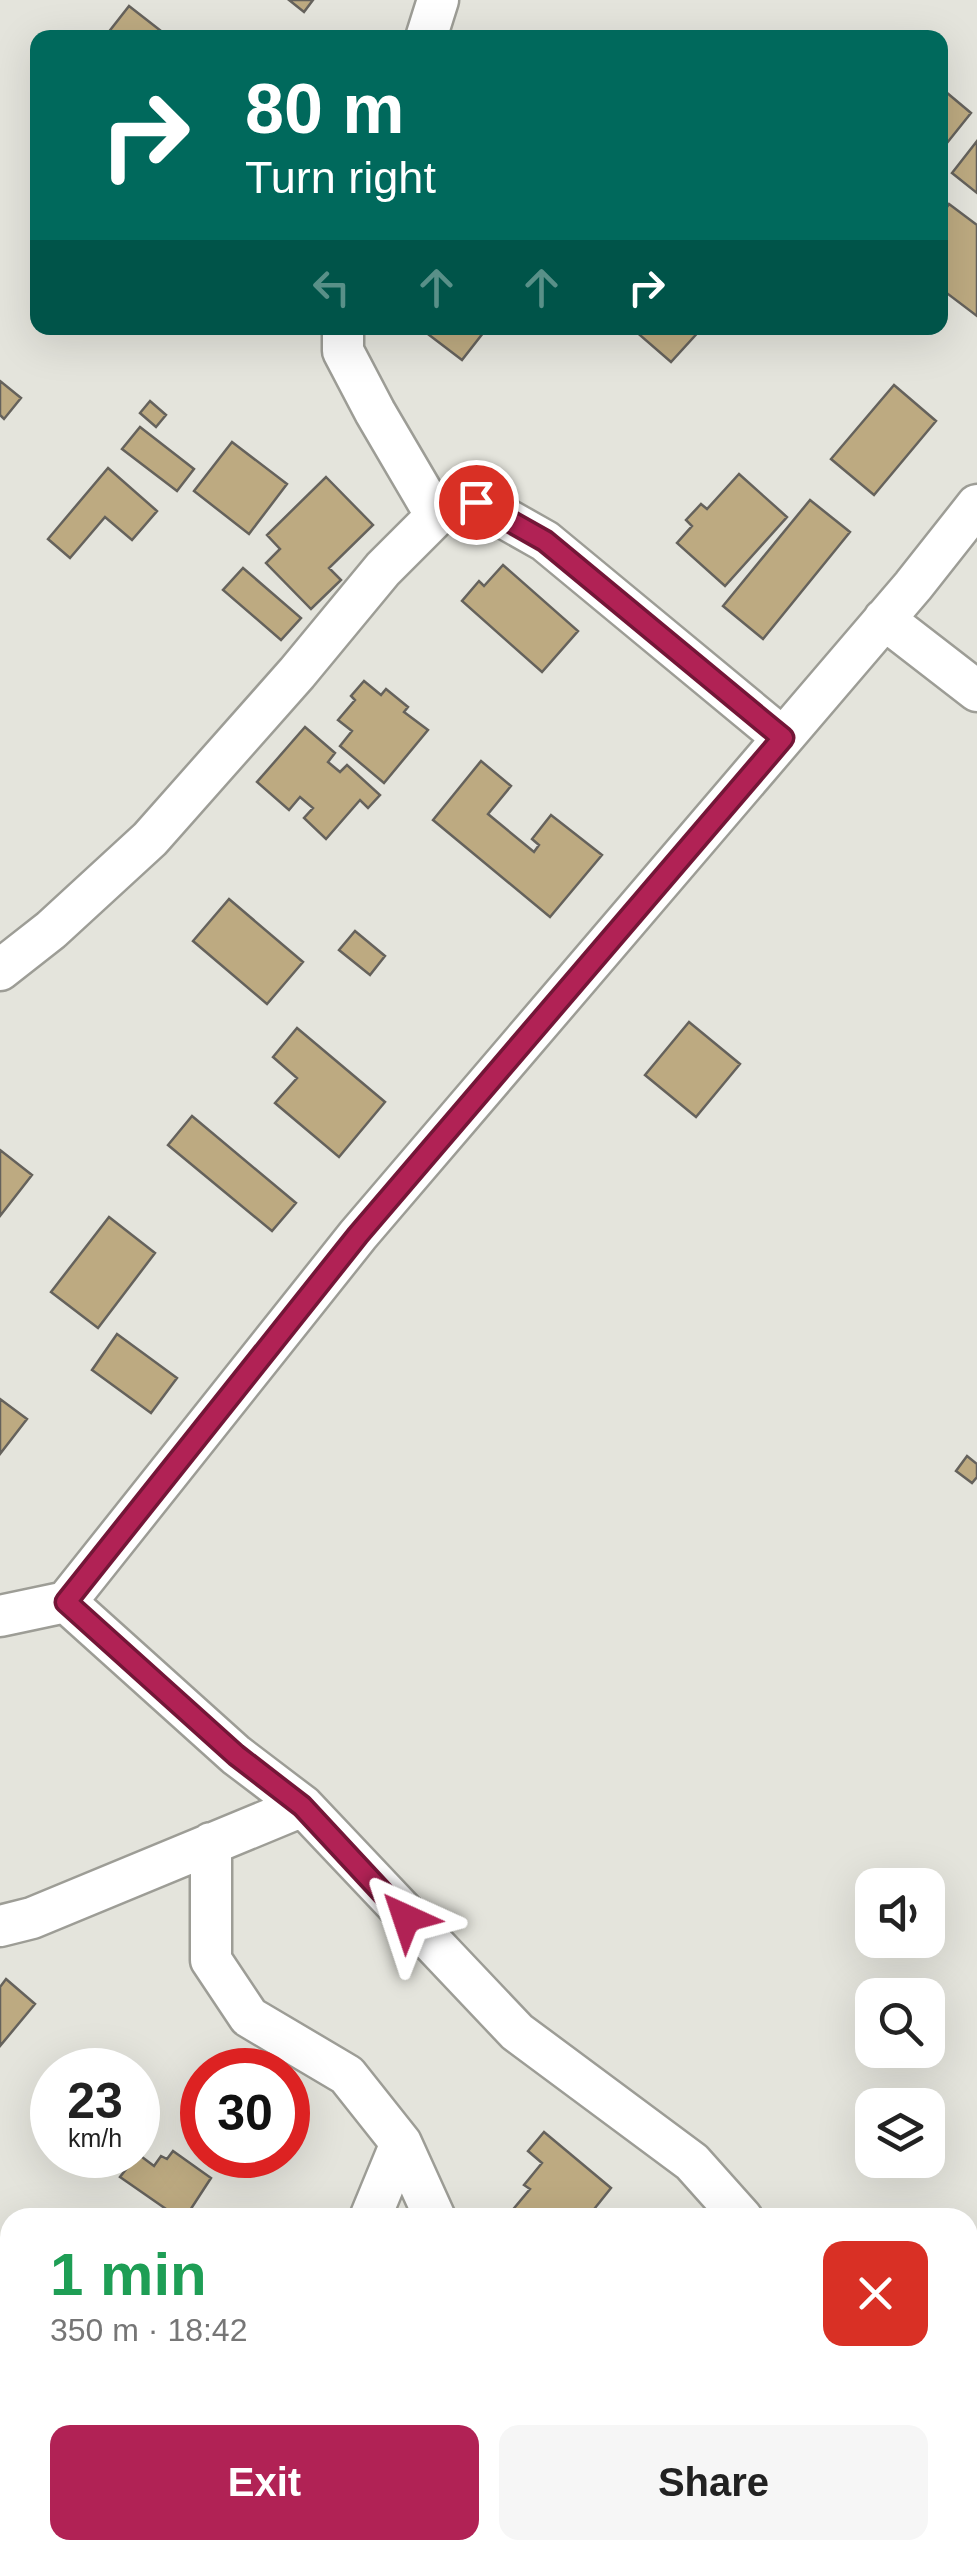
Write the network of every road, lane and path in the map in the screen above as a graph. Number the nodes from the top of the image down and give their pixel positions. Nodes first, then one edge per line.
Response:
1 (438, 0) edge
2 (429, 30) edge
3 (343, 335) edge
4 (977, 506) edge
5 (436, 516) junction
6 (884, 619) junction
7 (977, 691) edge
8 (783, 738) junction
9 (0, 970) edge
10 (66, 1602) junction
11 (0, 1616) edge
12 (302, 1806) junction
13 (210, 1843) junction
14 (0, 1926) edge
15 (400, 2144) junction
16 (374, 2208) edge
17 (431, 2208) edge
18 (733, 2208) edge

1 - 2 street
3 - 5 street
4 - 6 street
5 - 8 street
5 - 9 street
6 - 7 street
6 - 8 street
8 - 10 street
10 - 11 street
10 - 12 street
12 - 13 street
12 - 18 street
13 - 14 street
13 - 15 street
15 - 16 street
15 - 17 street

